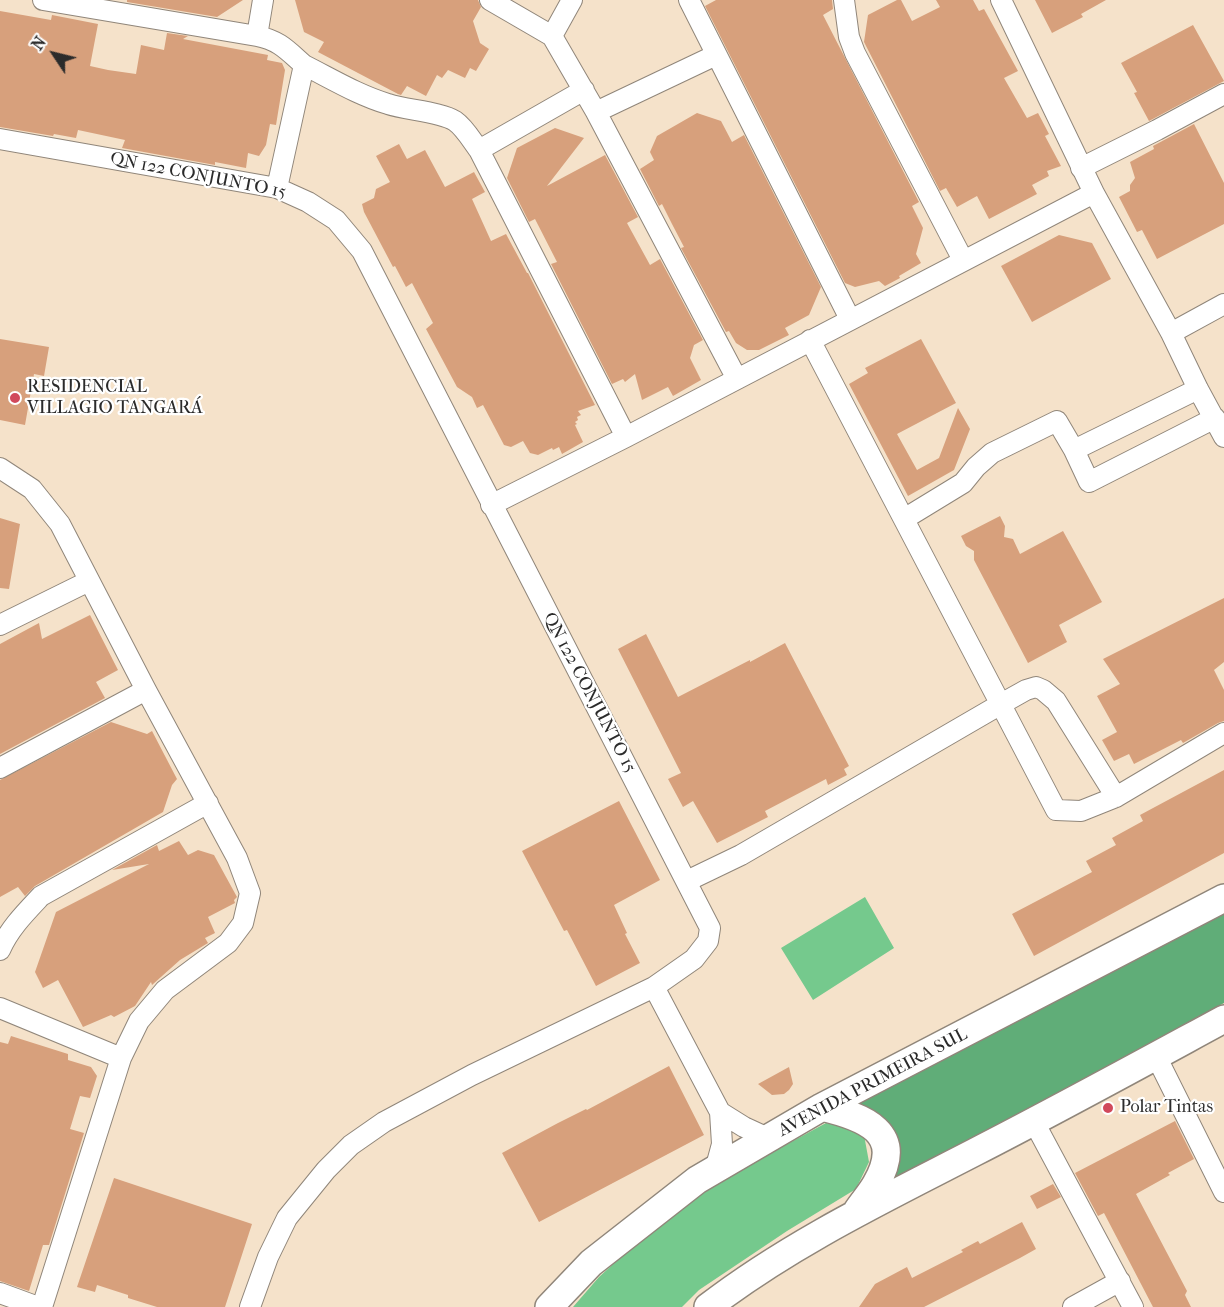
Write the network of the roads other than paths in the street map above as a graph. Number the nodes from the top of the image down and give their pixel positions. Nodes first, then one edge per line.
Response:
1 (43, 0) edge
2 (263, 0) edge
3 (490, 0) edge
4 (572, 0) edge
5 (689, 0) edge
6 (844, 0) edge
7 (1001, 0) edge
8 (257, 36) junction
9 (552, 36) junction
10 (716, 55) junction
11 (304, 65) junction
12 (584, 90) junction
13 (1224, 94) edge
14 (596, 112) junction
15 (0, 139) edge
16 (479, 150) junction
17 (1081, 168) junction
18 (277, 188) junction
19 (1094, 193) junction
20 (963, 260) junction
21 (1224, 304) edge
22 (850, 319) junction
23 (1171, 333) junction
24 (810, 340) junction
25 (737, 379) junction
26 (1198, 390) junction
27 (1215, 418) junction
28 (626, 437) junction
29 (1224, 437) edge
30 (1074, 450) junction
31 (0, 468) edge
32 (491, 505) junction
33 (904, 519) junction
34 (89, 581) junction
35 (0, 625) edge
36 (146, 690) junction
37 (1000, 704) junction
38 (1224, 733) edge
39 (0, 768) edge
40 (1116, 797) junction
41 (208, 803) junction
42 (687, 881) junction
43 (1224, 898) edge
44 (0, 950) edge
45 (654, 987) junction
46 (0, 1008) edge
47 (1224, 1019) edge
48 (1156, 1056) junction
49 (121, 1058) junction
50 (822, 1107) junction
51 (720, 1112) junction
52 (1034, 1122) junction
53 (770, 1138) junction
54 (1217, 1160) edge
55 (715, 1170) junction
56 (1224, 1192) edge
57 (855, 1214) junction
58 (1120, 1281) junction
59 (0, 1293) edge
60 (40, 1307) edge
61 (250, 1307) edge
62 (549, 1307) edge
63 (708, 1307) edge
64 (1073, 1307) edge
65 (1133, 1307) edge

1 - 8 street
2 - 8 street
3 - 9 street
4 - 9 street
5 - 10 street
6 - 20 street
7 - 17 street
8 - 11 street
9 - 12 street
10 - 14 street
10 - 22 street
11 - 16 street
11 - 18 street
12 - 14 street
12 - 16 street
13 - 17 street
14 - 25 street
15 - 18 street, QN 122 CONJUNTO 15
16 - 28 street
17 - 19 street
18 - 32 street, QN 122 CONJUNTO 15
19 - 20 street
19 - 23 street
20 - 22 street
21 - 23 street
22 - 24 street
23 - 26 street
24 - 25 street
24 - 33 street
25 - 28 street
26 - 27 street
26 - 30 street
27 - 29 street
27 - 30 street
28 - 32 street
30 - 33 street
31 - 34 street
32 - 42 street, QN 122 CONJUNTO 15
33 - 37 street
34 - 35 street
34 - 36 street
36 - 39 street
36 - 41 street
37 - 40 street
37 - 40 street
37 - 42 street
38 - 40 street
41 - 44 street
41 - 49 street
42 - 45 street, QN 122 CONJUNTO 15
43 - 50 main road, AVENIDA PRIMEIRA SUL
45 - 51 street
45 - 61 street, QN 122 CONJUNTO 15
46 - 49 street
47 - 48 main road
48 - 52 main road
48 - 54 street
49 - 60 street
50 - 53 main road, AVENIDA PRIMEIRA SUL
50 - 57 main road
51 - 53 street
51 - 55 street
52 - 57 main road
52 - 58 street
53 - 55 main road, AVENIDA PRIMEIRA SUL
54 - 56 street
55 - 62 main road, AVENIDA PRIMEIRA SUL
57 - 63 main road
58 - 64 street
58 - 65 street
59 - 60 street

